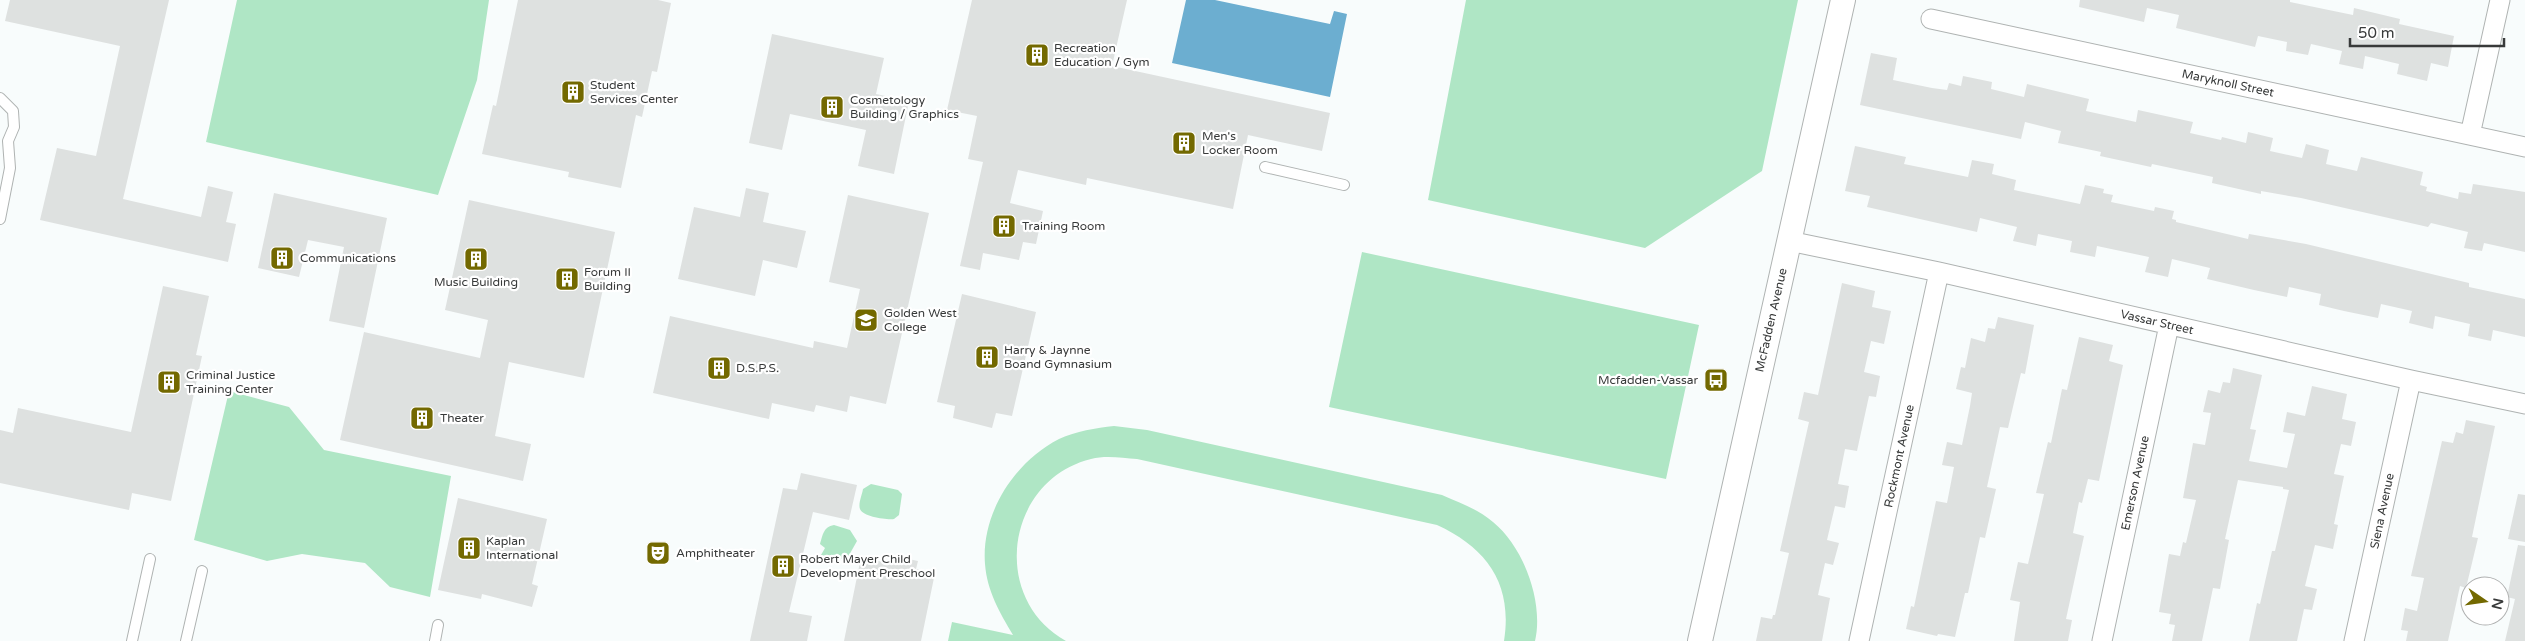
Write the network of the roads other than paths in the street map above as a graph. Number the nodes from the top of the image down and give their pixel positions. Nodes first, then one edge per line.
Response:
1 (1843, 0) edge
2 (2500, 0) edge
3 (1931, 19) dead end
4 (0, 98) edge
5 (2470, 135) junction
6 (4, 142) edge
7 (2525, 147) edge
8 (1265, 167) dead end
9 (1344, 185) dead end
10 (0, 219) edge
11 (1789, 241) junction
12 (1939, 272) junction
13 (2169, 325) junction
14 (2411, 380) junction
15 (2525, 404) edge
16 (150, 559) dead end
17 (202, 571) dead end
18 (438, 625) dead end
19 (132, 641) edge
20 (186, 641) edge
21 (435, 641) edge
22 (1700, 641) edge
23 (1859, 641) edge
24 (2102, 641) edge
25 (2354, 641) edge

1 - 11 street, McFadden Avenue
2 - 5 street
3 - 5 street, Maryknoll Street
4 - 6 lane
5 - 7 street, Maryknoll Street
6 - 10 lane
8 - 9 lane
11 - 12 street, Vassar Street
11 - 22 street, McFadden Avenue
12 - 13 street, Vassar Street
12 - 23 street, Rockmont Avenue
13 - 14 street, Vassar Street
13 - 24 street, Emerson Avenue
14 - 15 street, Vassar Street
14 - 25 street, Siena Avenue
16 - 19 lane
17 - 20 lane
18 - 21 lane

